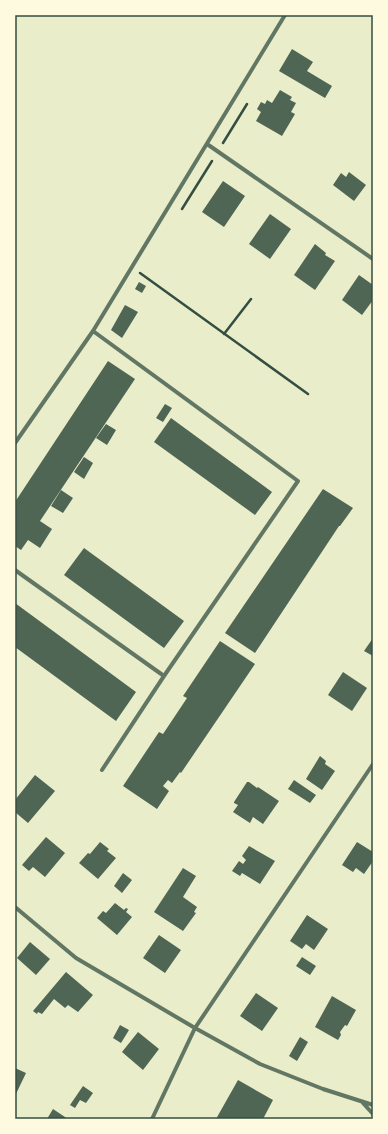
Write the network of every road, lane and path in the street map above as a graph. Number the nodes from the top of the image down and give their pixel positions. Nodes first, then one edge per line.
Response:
1 (285, 15) edge
2 (247, 104) dead end
3 (207, 144) junction
4 (218, 152) junction
5 (179, 214) dead end
6 (373, 259) edge
7 (140, 273) dead end
8 (251, 299) dead end
9 (93, 331) junction
10 (224, 334) junction
11 (308, 394) dead end
12 (15, 443) edge
13 (15, 570) edge
14 (164, 676) junction
15 (373, 764) edge
16 (102, 770) dead end
17 (15, 907) edge
18 (195, 1028) junction
19 (363, 1103) junction
20 (373, 1105) edge
21 (373, 1114) edge
22 (152, 1119) edge

1 - 3 street
2 - 4 path
3 - 4 street
3 - 9 street
4 - 5 path
4 - 6 street
7 - 10 path
8 - 10 path
9 - 12 street
9 - 14 street
10 - 11 path
13 - 14 street
14 - 16 street
15 - 18 street
17 - 18 street
18 - 19 street
18 - 22 street
19 - 20 street
19 - 21 street

